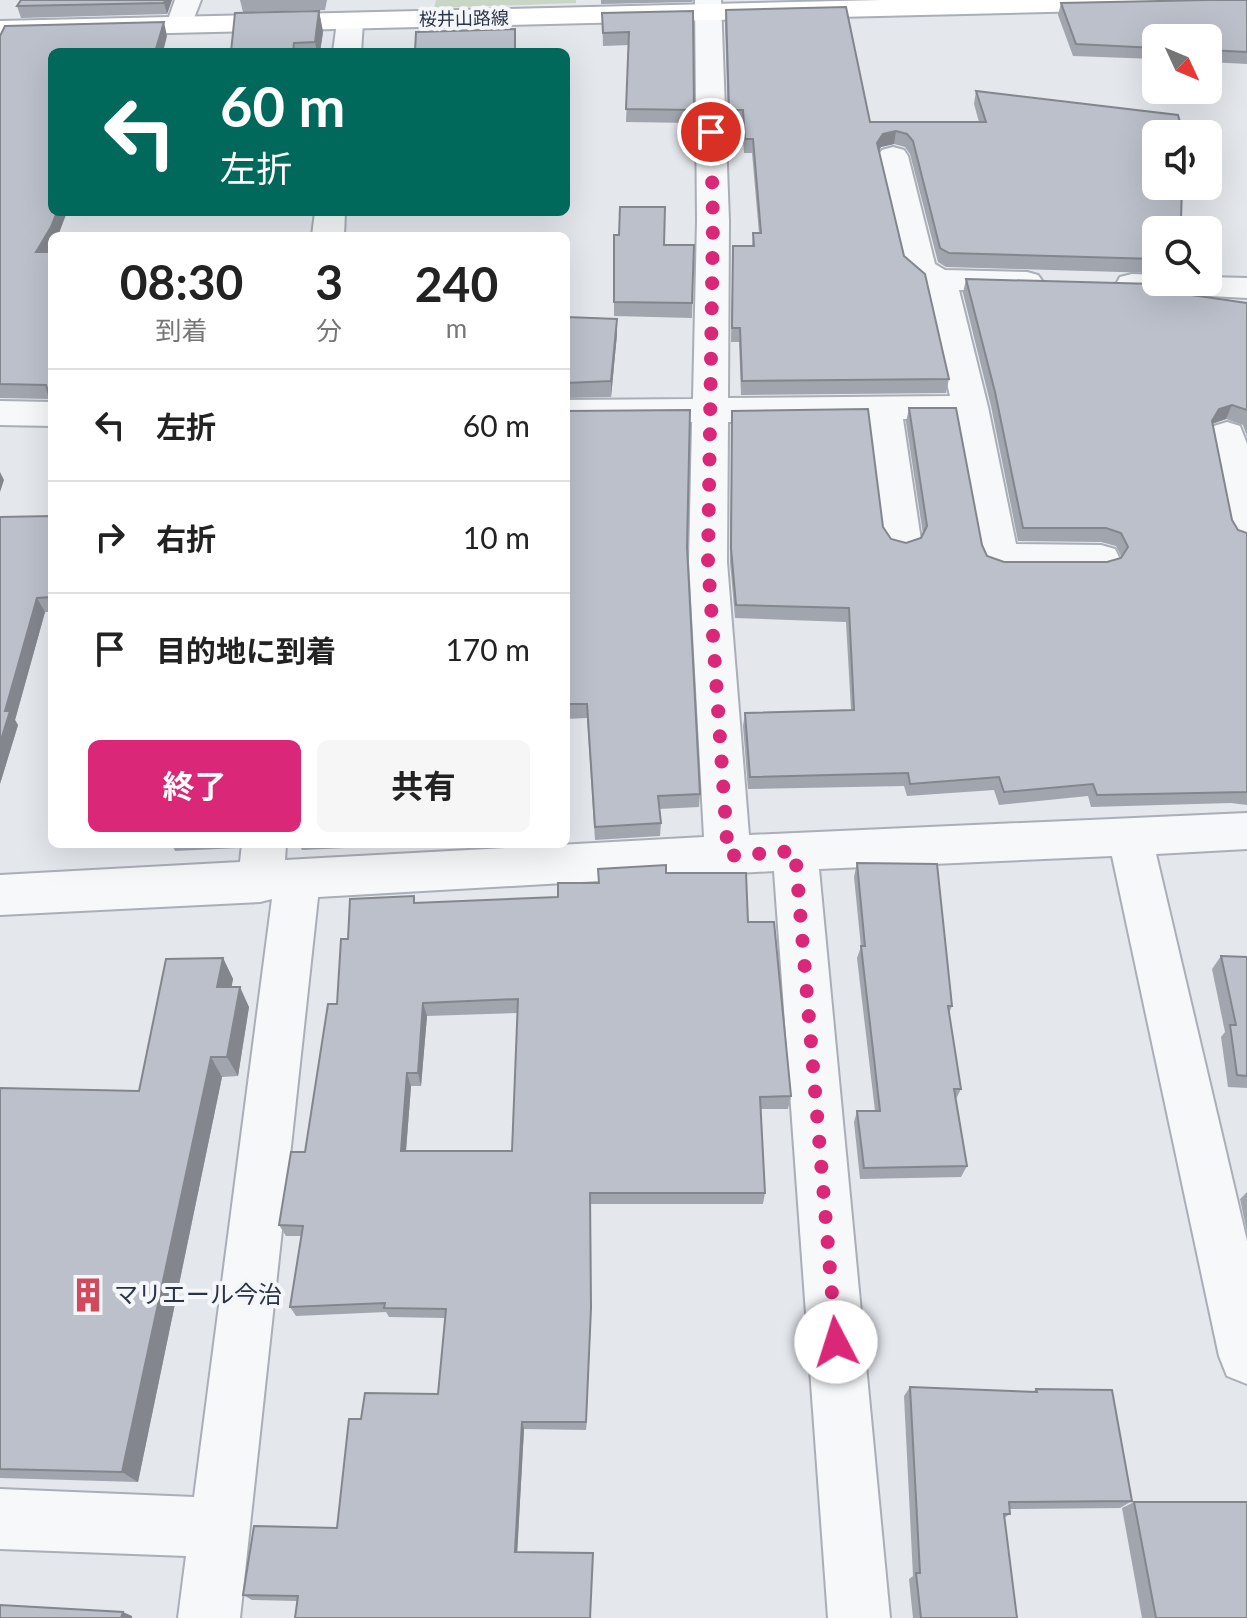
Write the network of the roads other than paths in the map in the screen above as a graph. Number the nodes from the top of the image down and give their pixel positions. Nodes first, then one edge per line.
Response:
1 (1216, 0) edge
2 (708, 6) edge
3 (781, 6) edge
4 (184, 13) edge
5 (350, 22) junction
6 (0, 29) edge
7 (347, 48) edge
8 (893, 156) dead end
9 (937, 280) junction
10 (1242, 287) edge
11 (884, 407) junction
12 (970, 407) junction
13 (710, 408) junction
14 (570, 412) edge
15 (0, 413) edge
16 (48, 414) edge
17 (1227, 434) dead end
18 (1247, 533) edge
19 (902, 540) edge
20 (1101, 559) edge
21 (1247, 831) edge
22 (1130, 836) junction
23 (795, 851) junction
24 (728, 856) junction
25 (273, 869) edge
26 (0, 895) edge
27 (1247, 1356) edge
28 (0, 1519) edge
29 (220, 1528) junction
30 (209, 1618) edge
31 (859, 1618) edge

1 - 3 main road, 桜井山路線
2 - 3 main road, 桜井山路線
2 - 5 main road, 桜井山路線
2 - 13 street
4 - 5 main road, 桜井山路線
4 - 6 main road, 桜井山路線
5 - 7 street
8 - 9 street
9 - 10 street
9 - 12 street
11 - 12 street
11 - 13 street
11 - 19 street
12 - 20 street
13 - 14 street
13 - 24 street
15 - 16 street
17 - 18 street
21 - 22 street
22 - 23 street
22 - 27 street
23 - 24 street
23 - 31 street
24 - 25 street
25 - 26 street
25 - 29 street
28 - 29 street
29 - 30 street

